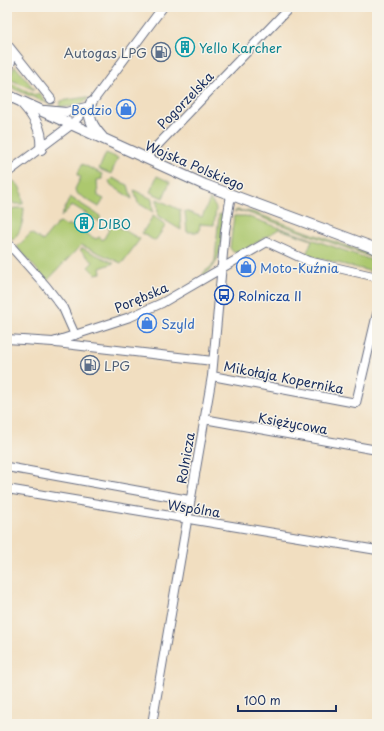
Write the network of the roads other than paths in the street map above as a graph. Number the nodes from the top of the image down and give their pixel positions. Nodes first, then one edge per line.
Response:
1 (163, 7) edge
2 (290, 7) edge
3 (7, 44) edge
4 (14, 53) junction
5 (7, 73) edge
6 (7, 88) edge
7 (14, 98) edge
8 (51, 99) dead end
9 (90, 104) junction
10 (36, 108) junction
11 (71, 125) junction
12 (105, 140) junction
13 (41, 149) junction
14 (148, 160) junction
15 (7, 173) edge
16 (231, 195) junction
17 (7, 242) edge
18 (377, 249) edge
19 (222, 269) junction
20 (377, 277) edge
21 (377, 314) edge
22 (75, 335) junction
23 (7, 339) edge
24 (53, 342) junction
25 (213, 361) junction
26 (212, 376) junction
27 (204, 419) junction
28 (377, 450) edge
29 (7, 467) edge
30 (7, 489) edge
31 (189, 500) junction
32 (186, 519) junction
33 (377, 550) edge
34 (152, 724) edge

1 - 9 street
2 - 14 street, Pogorzelska
3 - 4 street
4 - 5 street
4 - 8 street
6 - 7 street
7 - 10 main road, Wojska Polskiego
7 - 13 main road
9 - 10 street
9 - 11 street
9 - 12 main road
10 - 11 main road, Wojska Polskiego
11 - 12 main road, Wojska Polskiego
11 - 13 street
12 - 14 main road, Wojska Polskiego
13 - 15 street
14 - 16 main road, Wojska Polskiego
16 - 18 main road, Wojska Polskiego
16 - 19 street, Rolnicza
17 - 22 street
19 - 20 street, Porębska
19 - 22 street, Porębska
19 - 25 street, Rolnicza
21 - 26 street, Mikołaja Kopernika
22 - 24 street, Porębska
23 - 24 street, Porębska
24 - 25 street, Mikołaja Kopernika
25 - 26 street, Rolnicza
26 - 27 street, Rolnicza
27 - 28 street, Księżycowa
27 - 31 street, Rolnicza
29 - 31 street
30 - 32 street, Wspólna
31 - 32 street, Rolnicza
32 - 33 street, Wspólna
32 - 34 street, Rolnicza

